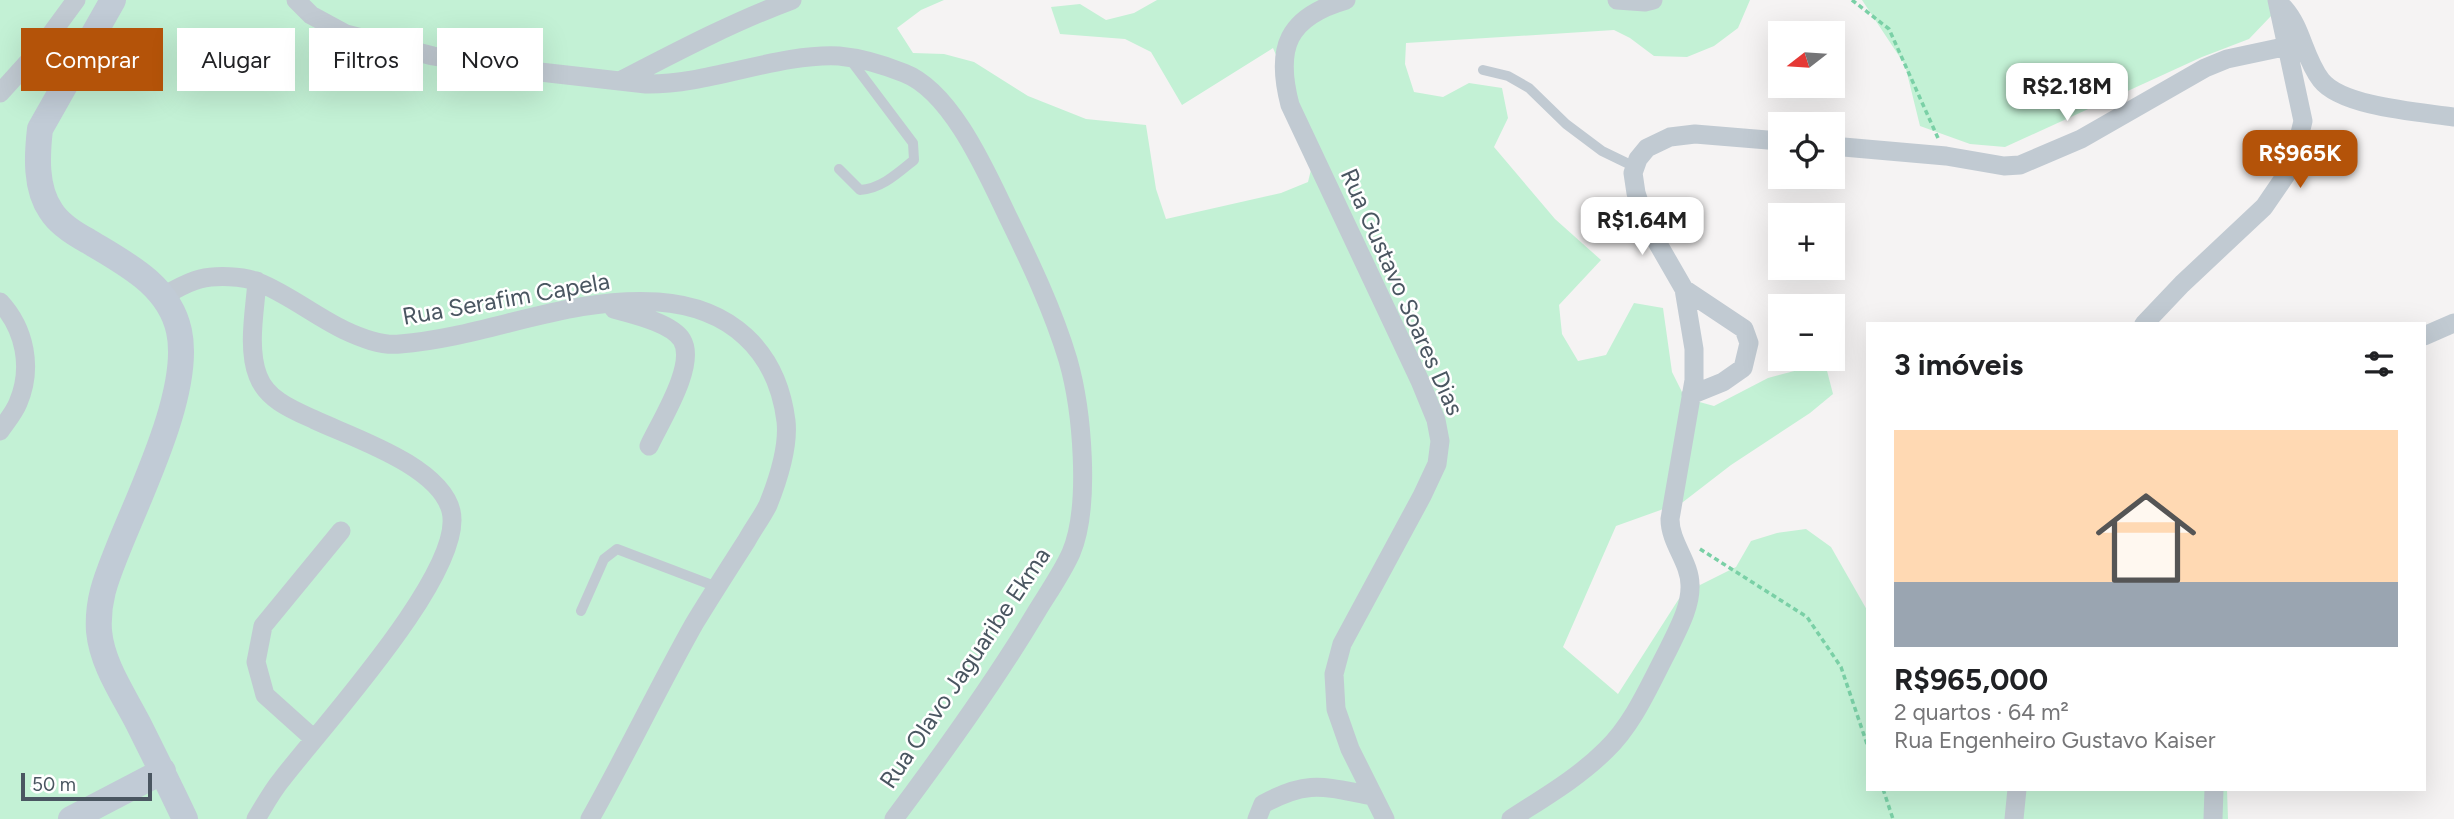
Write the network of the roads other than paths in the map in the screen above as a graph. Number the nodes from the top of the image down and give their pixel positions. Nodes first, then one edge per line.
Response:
1 (76, 0) edge
2 (113, 0) edge
3 (296, 0) edge
4 (792, 0) edge
5 (1346, 0) edge
6 (1617, 0) edge
7 (1653, 0) edge
8 (2277, 0) edge
9 (2288, 46) junction
10 (849, 58) junction
11 (1483, 70) dead end
12 (622, 80) junction
13 (0, 93) edge
14 (2454, 117) edge
15 (1768, 140) edge
16 (1845, 147) edge
17 (1635, 167) junction
18 (839, 169) dead end
19 (257, 281) junction
20 (1684, 289) junction
21 (163, 296) junction
22 (0, 302) edge
23 (599, 305) junction
24 (2146, 322) edge
25 (2454, 323) edge
26 (0, 332) edge
27 (2426, 335) edge
28 (22, 340) junction
29 (1691, 395) junction
30 (0, 431) edge
31 (649, 446) dead end
32 (341, 531) dead end
33 (717, 587) junction
34 (581, 611) dead end
35 (314, 739) junction
36 (163, 771) junction
37 (2017, 791) edge
38 (2214, 791) edge
39 (1373, 796) junction
40 (71, 819) edge
41 (185, 819) edge
42 (256, 819) edge
43 (590, 819) edge
44 (894, 819) edge
45 (1256, 819) edge
46 (1385, 819) edge
47 (1511, 819) edge
48 (2014, 819) edge
49 (2213, 819) edge

1 - 13 street
2 - 21 main road
3 - 12 street, Rua Olavo Jaguaribe Ekma
4 - 12 street
5 - 39 street, Rua Gustavo Soares Dias
6 - 7 street
8 - 9 street
8 - 14 street
9 - 16 street
9 - 24 street
10 - 12 street, Rua Olavo Jaguaribe Ekma
10 - 18 lane
10 - 44 street, Rua Olavo Jaguaribe Ekma
11 - 17 lane
15 - 17 street
17 - 20 street
19 - 21 street, Rua Serafim Capela
19 - 23 street, Rua Serafim Capela
19 - 35 street
20 - 29 street
20 - 29 street
21 - 36 main road
22 - 28 street
23 - 31 street
23 - 33 street, Rua Serafim Capela
25 - 27 street
26 - 28 street
28 - 30 street
29 - 47 street
32 - 35 street
33 - 34 lane
33 - 43 street, Rua Serafim Capela
35 - 42 street
36 - 40 main road
36 - 41 main road
37 - 48 street
38 - 49 street
39 - 45 street
39 - 46 street, Rua Gustavo Soares Dias

